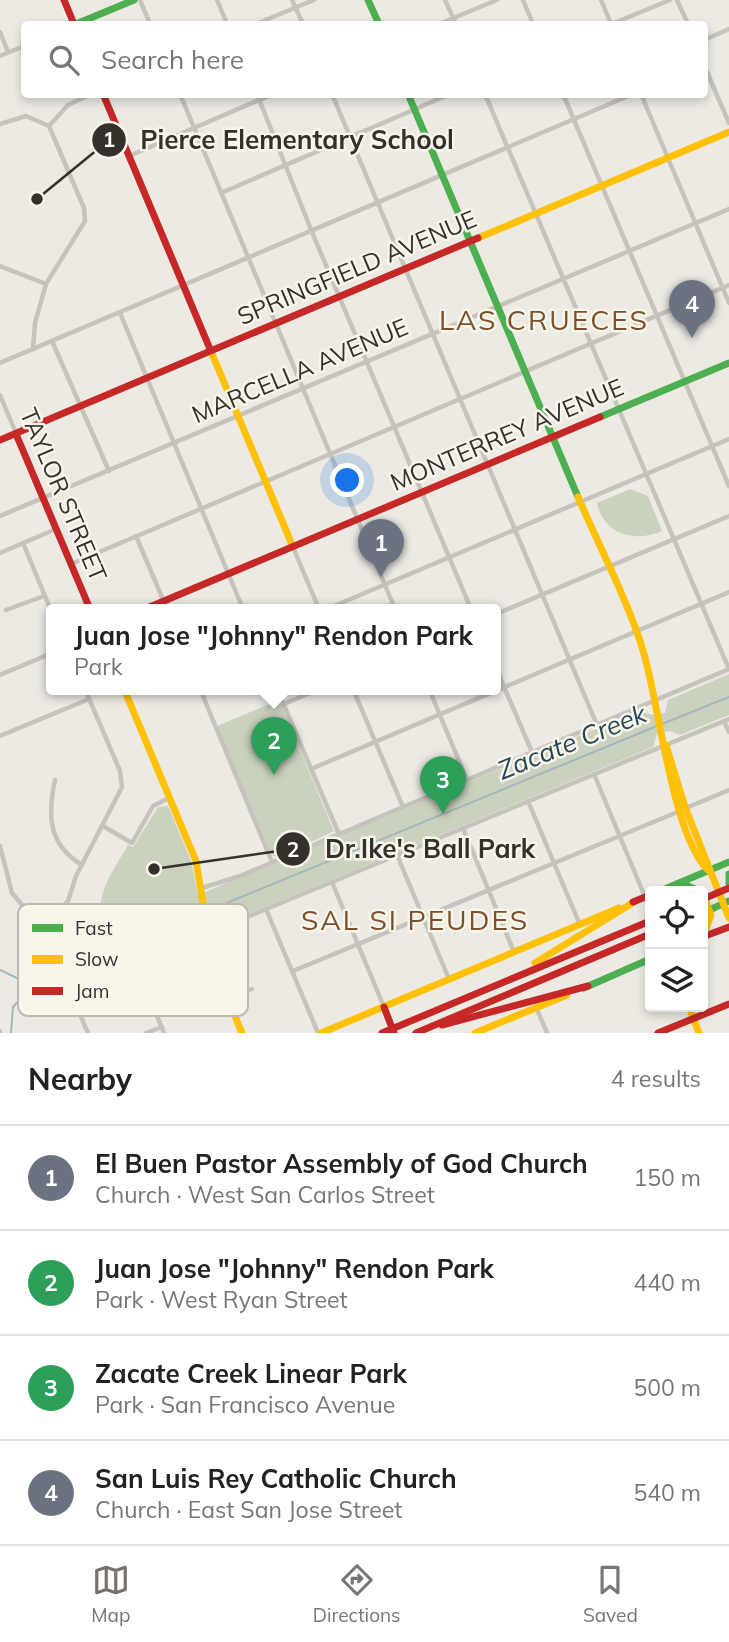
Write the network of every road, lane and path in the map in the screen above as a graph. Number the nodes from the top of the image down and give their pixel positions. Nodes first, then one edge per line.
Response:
1 (64, 0) edge
2 (134, 0) edge
3 (140, 0) edge
4 (217, 0) edge
5 (292, 0) edge
6 (314, 0) edge
7 (368, 0) edge
8 (445, 0) edge
9 (497, 0) edge
10 (523, 0) edge
11 (601, 0) edge
12 (670, 0) edge
13 (677, 0) edge
14 (296, 8) junction
15 (74, 21) edge
16 (82, 21) edge
17 (149, 21) edge
18 (227, 21) edge
19 (264, 21) edge
20 (302, 21) edge
21 (378, 21) edge
22 (454, 21) edge
23 (456, 21) edge
24 (532, 21) edge
25 (611, 21) edge
26 (619, 21) edge
27 (687, 21) edge
28 (729, 29) edge
29 (0, 32) edge
30 (708, 39) edge
31 (21, 47) edge
32 (8, 52) junction
33 (0, 56) edge
34 (708, 72) edge
35 (83, 98) edge
36 (105, 98) edge
37 (182, 98) edge
38 (256, 98) edge
39 (258, 98) edge
40 (334, 98) edge
41 (410, 98) edge
42 (442, 98) edge
43 (487, 98) edge
44 (565, 98) edge
45 (624, 98) edge
46 (643, 98) edge
47 (415, 111) junction
48 (574, 119) junction
49 (729, 123) edge
50 (0, 124) edge
51 (49, 126) junction
52 (194, 128) junction
53 (729, 132) edge
54 (350, 138) junction
55 (507, 147) junction
56 (129, 156) junction
57 (667, 158) junction
58 (285, 167) junction
59 (443, 176) junction
60 (602, 186) junction
61 (220, 194) junction
62 (378, 204) junction
63 (729, 209) edge
64 (535, 214) junction
65 (695, 223) junction
66 (312, 232) junction
67 (470, 241) junction
68 (630, 250) junction
69 (247, 259) junction
70 (0, 266) edge
71 (405, 269) junction
72 (563, 279) junction
73 (46, 284) junction
74 (729, 285) edge
75 (184, 286) junction
76 (723, 288) junction
77 (339, 297) junction
78 (729, 303) edge
79 (498, 306) junction
80 (120, 313) junction
81 (658, 315) junction
82 (275, 324) junction
83 (432, 334) junction
84 (52, 341) junction
85 (590, 343) junction
86 (33, 349) junction
87 (212, 351) junction
88 (367, 362) junction
89 (0, 363) edge
90 (729, 363) edge
91 (525, 370) junction
92 (147, 379) junction
93 (685, 381) junction
94 (302, 389) junction
95 (0, 395) edge
96 (460, 400) junction
97 (82, 406) junction
98 (618, 410) junction
99 (239, 416) junction
100 (394, 427) junction
101 (16, 434) junction
102 (553, 437) junction
103 (729, 439) edge
104 (0, 440) edge
105 (174, 444) junction
106 (713, 446) junction
107 (330, 454) junction
108 (487, 465) junction
109 (109, 471) junction
110 (646, 475) junction
111 (266, 481) junction
112 (729, 486) edge
113 (422, 492) junction
114 (43, 498) junction
115 (580, 501) junction
116 (201, 509) junction
117 (0, 516) edge
118 (729, 516) edge
119 (358, 519) junction
120 (56, 529) junction
121 (515, 530) junction
122 (136, 536) junction
123 (673, 539) junction
124 (23, 543) junction
125 (293, 547) junction
126 (0, 552) edge
127 (450, 557) junction
128 (71, 564) junction
129 (608, 566) junction
130 (229, 574) junction
131 (385, 584) junction
132 (729, 592) edge
133 (542, 595) junction
134 (44, 596) junction
135 (48, 604) edge
136 (88, 604) edge
137 (165, 604) edge
138 (167, 604) edge
139 (241, 604) edge
140 (317, 604) edge
141 (339, 604) edge
142 (393, 604) edge
143 (469, 604) edge
144 (701, 604) junction
145 (6, 610) dead end
146 (501, 612) edge
147 (635, 632) junction
148 (46, 656) edge
149 (569, 660) junction
150 (729, 669) edge
151 (0, 676) edge
152 (501, 679) edge
153 (505, 687) junction
154 (501, 689) edge
155 (87, 695) edge
156 (126, 695) edge
157 (202, 695) edge
158 (280, 695) edge
159 (304, 695) edge
160 (356, 695) edge
161 (432, 695) edge
162 (486, 695) edge
163 (89, 699) junction
164 (656, 699) junction
165 (284, 704) junction
166 (440, 715) junction
167 (727, 720) edge
168 (597, 725) junction
169 (729, 732) edge
170 (0, 736) edge
171 (376, 742) junction
172 (666, 744) junction
173 (532, 752) junction
174 (311, 769) junction
175 (594, 774) junction
176 (55, 780) dead end
177 (467, 780) junction
178 (729, 790) edge
179 (169, 798) junction
180 (528, 801) junction
181 (403, 807) junction
182 (683, 810) junction
183 (103, 827) junction
184 (463, 828) junction
185 (338, 834) junction
186 (620, 836) junction
187 (0, 846) edge
188 (397, 855) junction
189 (272, 862) junction
190 (729, 862) edge
191 (554, 863) junction
192 (82, 865) junction
193 (709, 871) junction
194 (729, 874) edge
195 (332, 882) junction
196 (680, 883) junction
197 (729, 883) edge
198 (672, 886) edge
199 (686, 886) edge
200 (729, 888) edge
201 (489, 890) junction
202 (645, 890) edge
203 (203, 892) junction
204 (708, 893) edge
205 (645, 897) edge
206 (729, 901) edge
207 (634, 902) junction
208 (21, 904) edge
209 (65, 904) edge
210 (204, 904) edge
211 (266, 909) junction
212 (708, 910) edge
213 (248, 916) edge
214 (423, 917) junction
215 (729, 918) edge
216 (645, 923) edge
217 (580, 925) junction
218 (729, 927) edge
219 (708, 934) edge
220 (645, 936) edge
221 (358, 944) junction
222 (514, 952) junction
223 (645, 961) edge
224 (292, 971) junction
225 (449, 979) junction
226 (588, 986) junction
227 (252, 989) dead end
228 (482, 989) junction
229 (248, 991) edge
230 (729, 1003) edge
231 (384, 1007) junction
232 (536, 1007) junction
233 (691, 1012) edge
234 (81, 1016) edge
235 (157, 1016) edge
236 (234, 1016) edge
237 (693, 1018) junction
238 (432, 1026) junction
239 (162, 1027) junction
240 (88, 1033) edge
241 (146, 1033) edge
242 (164, 1033) edge
243 (242, 1033) edge
244 (319, 1033) edge
245 (382, 1033) edge
246 (394, 1033) edge
247 (416, 1033) edge
248 (475, 1033) edge
249 (547, 1033) edge
250 (658, 1033) edge
251 (699, 1033) edge

1 - 15 main road
2 - 16 main road
3 - 17 street
4 - 18 street
5 - 14 street
6 - 14 street
7 - 21 main road
8 - 22 street
9 - 23 street
10 - 24 street
11 - 25 street
12 - 26 street
13 - 27 street
14 - 19 street
14 - 20 street
28 - 30 street
29 - 32 street
31 - 32 street
32 - 33 street
34 - 49 street
35 - 51 street
36 - 56 main road
37 - 52 street
38 - 52 street
39 - 58 street
40 - 54 street
41 - 47 main road
42 - 47 street
43 - 55 street
44 - 48 street
45 - 48 street
46 - 57 street
47 - 54 street
47 - 59 main road
48 - 55 street
48 - 60 street
50 - 51 street
51 - 73 street
52 - 56 street
52 - 61 street
53 - 57 main road, SPRINGFIELD AVENUE
54 - 58 street
54 - 62 street
55 - 59 street
55 - 64 street
56 - 75 main road
57 - 60 main road, SPRINGFIELD AVENUE
57 - 65 street
58 - 61 street
58 - 66 street
59 - 62 street
59 - 67 main road
60 - 64 main road, SPRINGFIELD AVENUE
60 - 68 street
61 - 69 street
62 - 66 street
62 - 71 street
63 - 65 street, MARCELLA AVENUE
64 - 67 main road, SPRINGFIELD AVENUE
64 - 72 street
65 - 68 street, MARCELLA AVENUE
65 - 76 street
66 - 69 street
66 - 77 street
67 - 71 main road, SPRINGFIELD AVENUE
67 - 79 main road
68 - 72 street, MARCELLA AVENUE
68 - 81 street
69 - 75 street
69 - 82 street
70 - 73 street
71 - 77 main road, SPRINGFIELD AVENUE
71 - 83 street
72 - 79 street, MARCELLA AVENUE
72 - 85 street
73 - 86 street
74 - 76 street
75 - 80 street
75 - 87 main road
76 - 78 street
76 - 81 street
77 - 82 main road, SPRINGFIELD AVENUE
77 - 88 street
79 - 83 street, MARCELLA AVENUE
79 - 91 main road
80 - 84 street
80 - 92 street
81 - 85 street
81 - 93 street
82 - 87 main road, SPRINGFIELD AVENUE
82 - 94 street
83 - 88 street, MARCELLA AVENUE
83 - 96 street
84 - 86 street
84 - 97 street
85 - 91 street
85 - 98 street
86 - 89 street
87 - 92 main road, SPRINGFIELD AVENUE
87 - 99 main road
88 - 94 street, MARCELLA AVENUE
88 - 100 street
90 - 93 main road, MONTERREY AVENUE
91 - 96 street
91 - 102 main road
92 - 97 main road, SPRINGFIELD AVENUE
92 - 105 street
93 - 98 main road, MONTERREY AVENUE
93 - 106 street
94 - 99 street, MARCELLA AVENUE
94 - 107 street
95 - 101 street, TAYLOR STREET
96 - 100 street
96 - 108 street
97 - 101 main road, SPRINGFIELD AVENUE
97 - 109 street
98 - 102 main road, MONTERREY AVENUE
98 - 110 street
99 - 105 street, MARCELLA AVENUE
99 - 111 main road
100 - 107 street
100 - 113 street
101 - 104 main road, SPRINGFIELD AVENUE
101 - 114 main road, TAYLOR STREET
102 - 108 main road, MONTERREY AVENUE
102 - 115 main road
103 - 106 street
105 - 109 street, MARCELLA AVENUE
105 - 116 street
106 - 110 street
106 - 112 street
107 - 111 street
107 - 119 street
108 - 113 main road, MONTERREY AVENUE
108 - 121 street
109 - 114 street, MARCELLA AVENUE
110 - 115 street
110 - 123 street
111 - 116 street
111 - 125 main road
113 - 119 main road, MONTERREY AVENUE
113 - 127 street
114 - 117 street, MARCELLA AVENUE
114 - 120 main road, TAYLOR STREET
115 - 121 street
115 - 129 main road
116 - 122 street
116 - 130 street
118 - 123 street
119 - 125 main road, MONTERREY AVENUE
119 - 131 street
120 - 124 street
120 - 128 main road, TAYLOR STREET
121 - 127 street
121 - 133 street
122 - 128 street
122 - 137 street
123 - 129 street
123 - 144 street
124 - 126 street
124 - 134 street
125 - 130 main road, MONTERREY AVENUE
125 - 140 street
127 - 131 street
127 - 143 street
128 - 136 main road, TAYLOR STREET
129 - 133 street
129 - 147 main road
130 - 138 main road, MONTERREY AVENUE
130 - 139 street
131 - 141 street
131 - 142 street
132 - 144 street
133 - 146 street
133 - 149 street
134 - 135 street
134 - 145 street
144 - 147 street
144 - 150 street
147 - 149 street
147 - 164 main road
148 - 151 street
149 - 153 street
149 - 168 street
150 - 164 street
152 - 153 street
153 - 154 street
153 - 173 street
155 - 163 street
156 - 179 main road
157 - 189 street
158 - 165 street
159 - 165 street
160 - 171 street
161 - 166 street
162 - 166 street
163 - 170 street
163 - 183 street
164 - 168 street
164 - 172 main road
165 - 174 street
166 - 171 street
166 - 177 street
167 - 169 street
167 - 172 street
168 - 173 street
171 - 174 street
171 - 181 street
172 - 175 street
172 - 182 main road
173 - 177 street
174 - 185 street
175 - 180 street
175 - 186 street
176 - 192 street
177 - 181 street
178 - 182 street
179 - 183 street
179 - 203 main road
180 - 184 street
180 - 191 street
181 - 185 street
182 - 186 street
182 - 193 main road
183 - 192 street
184 - 188 street
184 - 201 street
185 - 189 street
186 - 191 street
186 - 202 street
187 - 208 street
188 - 195 street
188 - 214 street
189 - 203 street
190 - 193 main road
191 - 201 street
191 - 217 street
192 - 209 street
193 - 196 main road
193 - 215 main road
194 - 197 main road
195 - 211 street
195 - 221 street
196 - 198 main road
196 - 199 main road
200 - 204 main road
201 - 214 street
201 - 222 street
203 - 210 main road
205 - 207 main road
206 - 212 main road
207 - 217 main road
207 - 228 main road
211 - 213 street
211 - 224 street
214 - 221 street
214 - 225 street
216 - 228 main road
217 - 222 main road
218 - 219 main road
220 - 238 main road
221 - 224 street
221 - 231 street
222 - 225 main road
223 - 226 main road
224 - 244 street
225 - 231 main road
226 - 232 main road
226 - 238 main road
227 - 229 street
228 - 245 main road
230 - 237 main road
231 - 244 main road
231 - 246 main road
232 - 248 main road
232 - 249 street
233 - 237 main road
234 - 240 street
235 - 239 street
236 - 243 main road
237 - 250 main road
237 - 251 main road
238 - 247 main road
239 - 241 street
239 - 242 street

